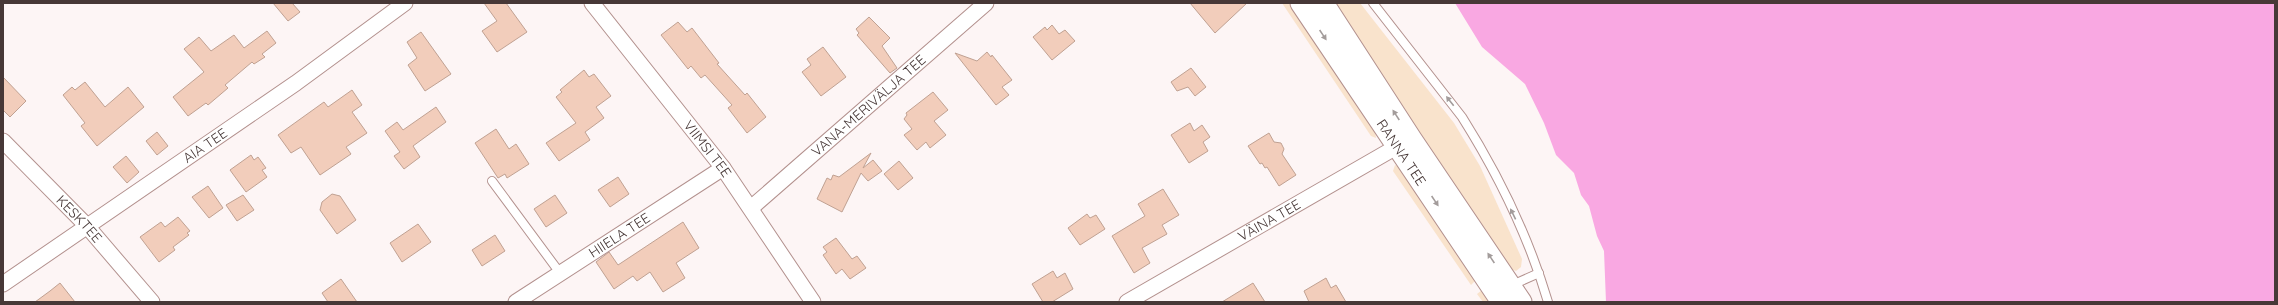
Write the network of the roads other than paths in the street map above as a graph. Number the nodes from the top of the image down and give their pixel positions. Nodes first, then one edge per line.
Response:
1 (405, 3) edge
2 (592, 3) edge
3 (986, 3) edge
4 (1301, 3) edge
5 (1323, 3) edge
6 (1373, 3) edge
7 (3, 141) edge
8 (1404, 142) junction
9 (723, 168) junction
10 (492, 181) dead end
11 (751, 208) junction
12 (86, 225) junction
13 (1539, 273) junction
14 (560, 274) junction
15 (3, 284) edge
16 (1508, 296) edge
17 (152, 302) edge
18 (516, 302) edge
19 (813, 302) edge
20 (1127, 302) edge
21 (1548, 302) edge

1 - 12 street, AIA TEE
2 - 9 street, VIIMSI TEE
3 - 11 street, VANA-MERIVÄLJA TEE
4 -> 8 main road, RANNA TEE
8 -> 5 main road, RANNA TEE
13 -> 6 lane
7 - 12 street, KESKTEE
8 - 16 main road, RANNA TEE
8 - 20 street, VÄINA TEE
9 - 11 street, VIIMSI TEE
9 - 14 street, HIIELA TEE
10 - 14 lane
11 - 19 street, VIIMSI TEE
12 - 15 street, AIA TEE
12 - 17 street, KESKTEE
13 - 16 lane
13 - 21 lane
14 - 18 street, HIIELA TEE

